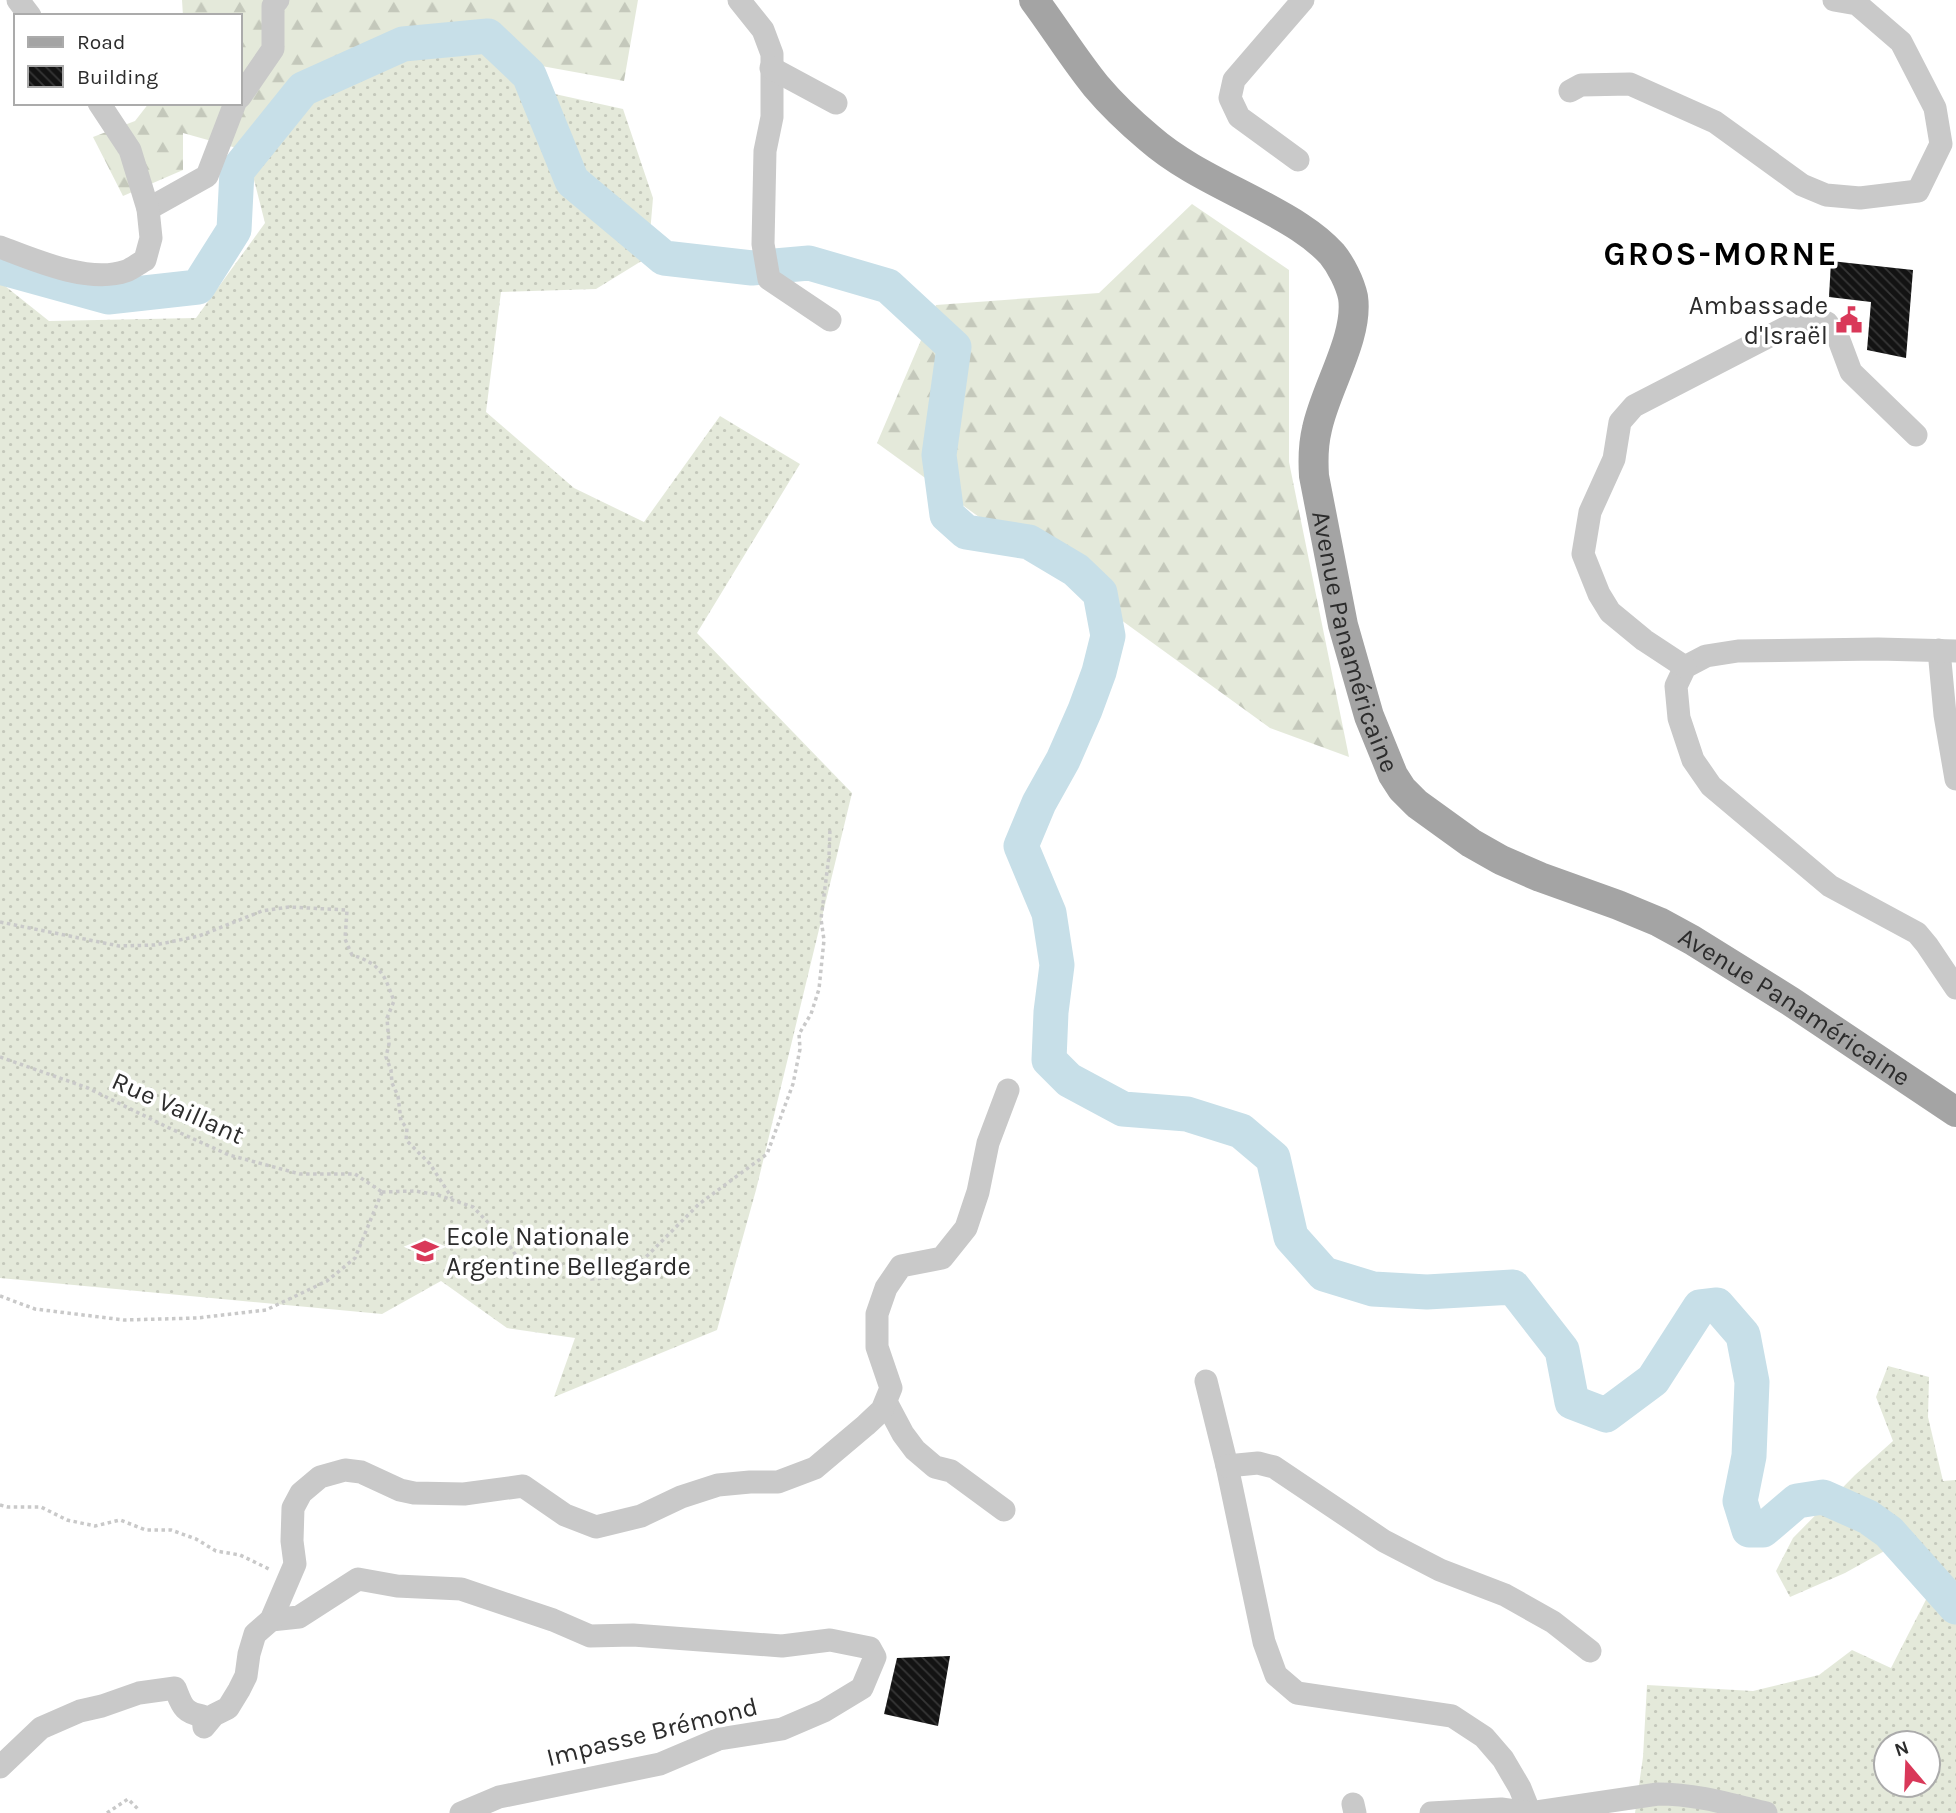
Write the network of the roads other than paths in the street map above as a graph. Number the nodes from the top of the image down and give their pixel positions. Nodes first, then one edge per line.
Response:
1 (278, 0) edge
2 (739, 0) edge
3 (1034, 0) edge
4 (1303, 0) edge
5 (1834, 0) edge
6 (771, 68) junction
7 (1570, 91) dead end
8 (242, 94) edge
9 (836, 103) dead end
10 (100, 105) edge
11 (234, 105) edge
12 (1298, 160) dead end
13 (148, 209) junction
14 (0, 247) edge
15 (830, 320) dead end
16 (1916, 435) dead end
17 (1948, 651) edge
18 (1685, 667) junction
19 (1956, 779) edge
20 (1956, 988) edge
21 (1008, 1090) dead end
22 (1956, 1112) edge
23 (1206, 1381) dead end
24 (886, 1402) junction
25 (1227, 1465) junction
26 (1004, 1510) dead end
27 (271, 1620) junction
28 (1590, 1651) dead end
29 (0, 1767) edge
30 (461, 1813) edge
31 (1431, 1813) edge
32 (1530, 1813) edge
33 (1766, 1813) edge

1 - 8 street
2 - 6 street
3 - 22 main road, Avenue Panaméricaine
4 - 12 street
5 - 7 street
6 - 9 street
6 - 15 street
10 - 13 street
11 - 13 street
13 - 14 street
16 - 18 street
17 - 18 street
17 - 19 street
18 - 20 street
21 - 24 street
23 - 25 street
24 - 26 street
24 - 27 street
25 - 28 street
25 - 32 street
27 - 29 street
27 - 30 street, Impasse Brémond
31 - 32 street
32 - 33 street

